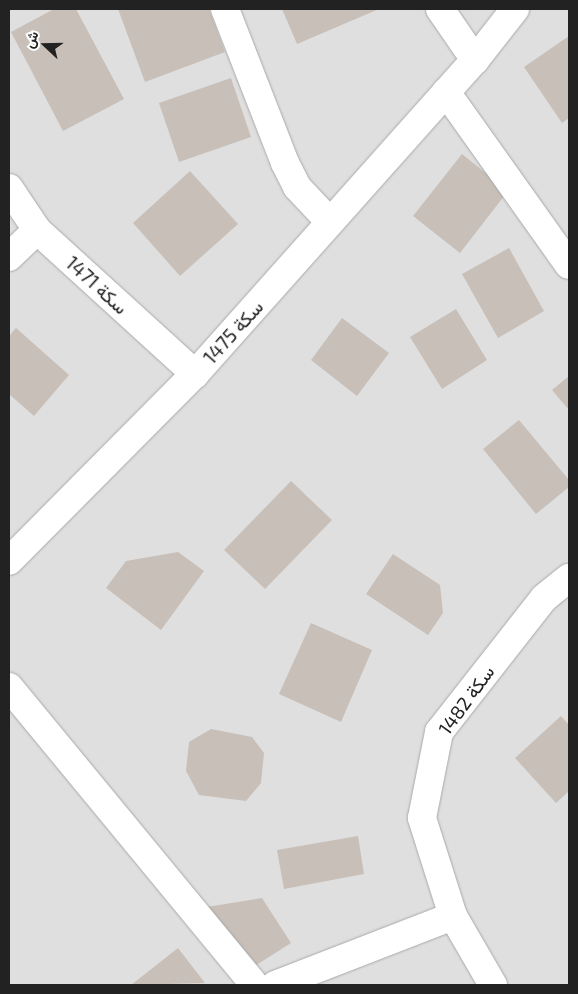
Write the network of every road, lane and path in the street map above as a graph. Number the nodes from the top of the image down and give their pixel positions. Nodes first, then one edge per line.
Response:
1 (225, 9) edge
2 (440, 9) edge
3 (515, 9) edge
4 (474, 60) junction
5 (446, 92) junction
6 (9, 188) edge
7 (330, 222) junction
8 (37, 230) junction
9 (9, 256) edge
10 (569, 266) edge
11 (195, 374) junction
12 (9, 561) edge
13 (569, 578) edge
14 (9, 687) edge
15 (453, 916) junction
16 (255, 985) edge
17 (275, 985) edge
18 (493, 985) edge

1 - 7 street
2 - 4 street
3 - 4 street, سكة 1475
4 - 5 street, سكة 1475
5 - 7 street, سكة 1475
5 - 10 street
6 - 8 street, سكة 1471
7 - 11 street, سكة 1475
8 - 9 street
8 - 11 street, سكة 1471
11 - 12 street, سكة 1475
13 - 15 street, سكة 1482
14 - 16 street
15 - 17 street
15 - 18 street, سكة 1482

